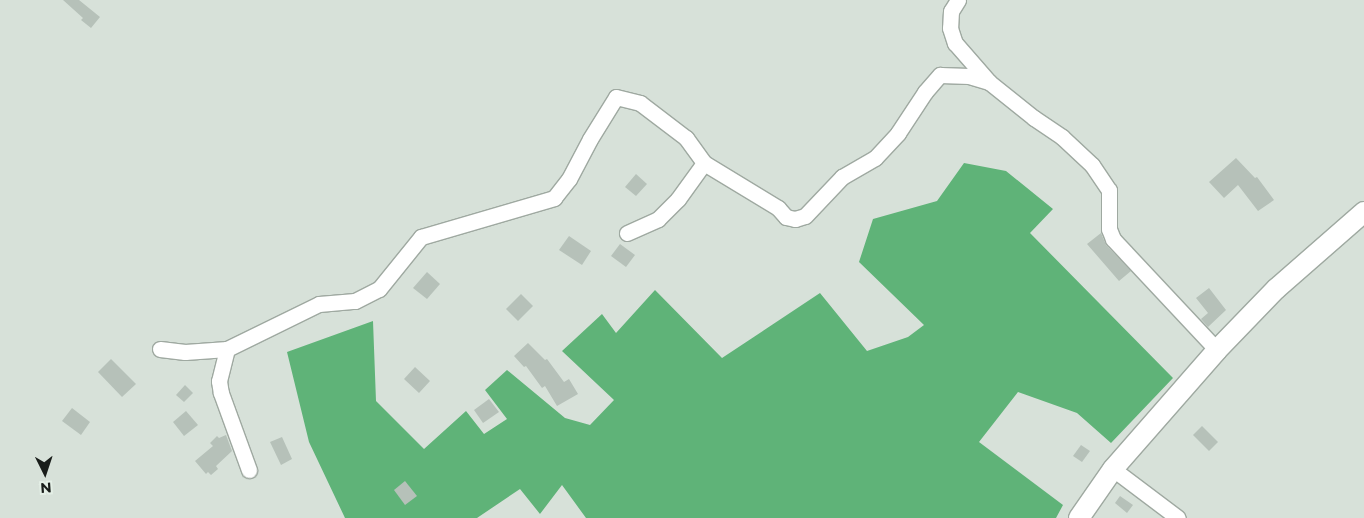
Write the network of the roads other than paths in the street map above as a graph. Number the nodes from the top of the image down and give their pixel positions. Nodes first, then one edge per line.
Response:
1 (958, 0) edge
2 (989, 82) junction
3 (704, 163) junction
4 (1364, 212) edge
5 (627, 233) dead end
6 (160, 349) dead end
7 (227, 349) junction
8 (1217, 350) junction
9 (1113, 469) junction
10 (249, 470) dead end
11 (1079, 518) edge
12 (1178, 518) edge

1 - 2 street
2 - 3 street
2 - 8 street
3 - 5 street
3 - 7 street
4 - 8 main road
6 - 7 street
7 - 10 street
8 - 9 main road
9 - 11 main road
9 - 12 street

